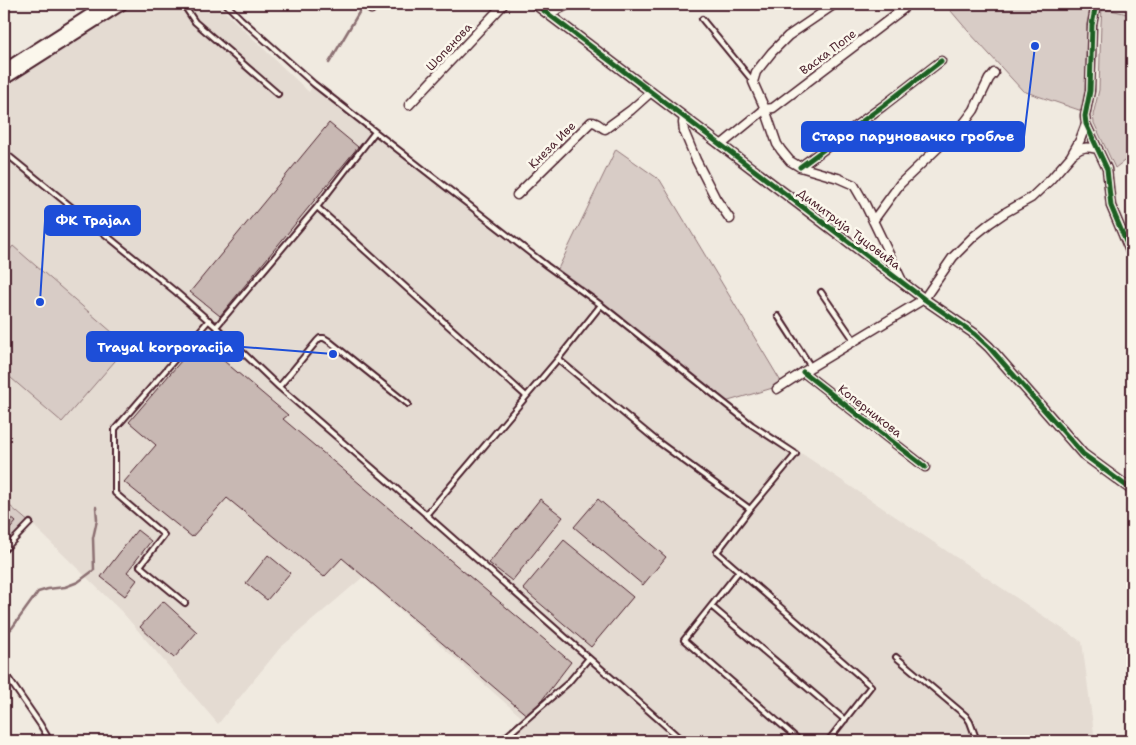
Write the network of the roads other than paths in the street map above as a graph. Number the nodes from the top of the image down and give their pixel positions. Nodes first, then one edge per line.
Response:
1 (107, 4) edge
2 (122, 4) edge
3 (183, 4) edge
4 (226, 4) edge
5 (504, 4) edge
6 (535, 4) edge
7 (569, 4) edge
8 (835, 4) edge
9 (1096, 4) edge
10 (903, 9) dead end
11 (549, 14) junction
12 (702, 20) dead end
13 (941, 61) dead end
14 (4, 70) edge
15 (994, 73) dead end
16 (4, 79) edge
17 (754, 82) junction
18 (651, 92) junction
19 (278, 94) dead end
20 (409, 105) dead end
21 (765, 109) junction
22 (684, 117) junction
23 (1086, 124) junction
24 (375, 132) junction
25 (721, 145) junction
26 (1098, 149) junction
27 (4, 152) edge
28 (1070, 156) junction
29 (800, 167) junction
30 (517, 195) dead end
31 (317, 207) junction
32 (730, 219) dead end
33 (873, 221) junction
34 (1132, 256) edge
35 (904, 283) junction
36 (821, 292) dead end
37 (924, 299) junction
38 (601, 305) junction
39 (778, 316) dead end
40 (209, 320) junction
41 (216, 326) junction
42 (854, 340) junction
43 (558, 358) junction
44 (811, 367) junction
45 (803, 372) junction
46 (279, 387) junction
47 (777, 389) dead end
48 (526, 396) junction
49 (408, 404) dead end
50 (925, 467) dead end
51 (1132, 490) edge
52 (750, 509) junction
53 (426, 515) junction
54 (30, 523) dead end
55 (4, 550) edge
56 (739, 571) junction
57 (185, 602) dead end
58 (711, 606) junction
59 (896, 657) dead end
60 (589, 658) junction
61 (4, 672) edge
62 (845, 720) junction
63 (50, 741) edge
64 (501, 741) edge
65 (683, 741) edge
66 (800, 741) edge
67 (828, 741) edge
68 (977, 741) edge

1 - 14 main road
2 - 16 main road
3 - 19 lane
4 - 24 lane
5 - 20 street, Шопенова
6 - 11 street, Димитрија Туцовића
7 - 11 street
8 - 17 street
9 - 23 street
10 - 21 street, Васка Попе
11 - 18 street, Димитрија Туцовића
12 - 17 lane
13 - 29 street
15 - 33 street
17 - 21 street
18 - 22 street, Димитрија Туцовића
18 - 30 street, Кнеза Иве
21 - 25 street, Васка Попе
21 - 29 street
22 - 25 street, Димитрија Туцовића
22 - 32 street
23 - 26 street
23 - 28 street
24 - 31 lane
24 - 38 lane
25 - 35 street, Димитрија Туцовића
26 - 28 street
26 - 34 street
27 - 40 lane
28 - 37 street
29 - 33 street
31 - 41 lane
31 - 48 lane
33 - 35 street
35 - 37 street, Димитрија Туцовића
36 - 42 lane
37 - 42 street
37 - 51 street, Димитрија Туцовића
38 - 43 lane
38 - 52 lane
39 - 44 lane
40 - 41 lane
40 - 57 lane
41 - 46 lane
42 - 44 street
43 - 48 lane
43 - 52 lane
44 - 45 street
45 - 47 street
45 - 50 street, Коперникова
46 - 49 lane
46 - 53 lane
48 - 53 lane
52 - 56 lane
53 - 60 lane
54 - 55 lane
56 - 58 lane
56 - 62 lane
58 - 62 lane
58 - 66 lane
59 - 68 lane
60 - 64 lane
60 - 65 lane
61 - 63 lane
62 - 67 lane

